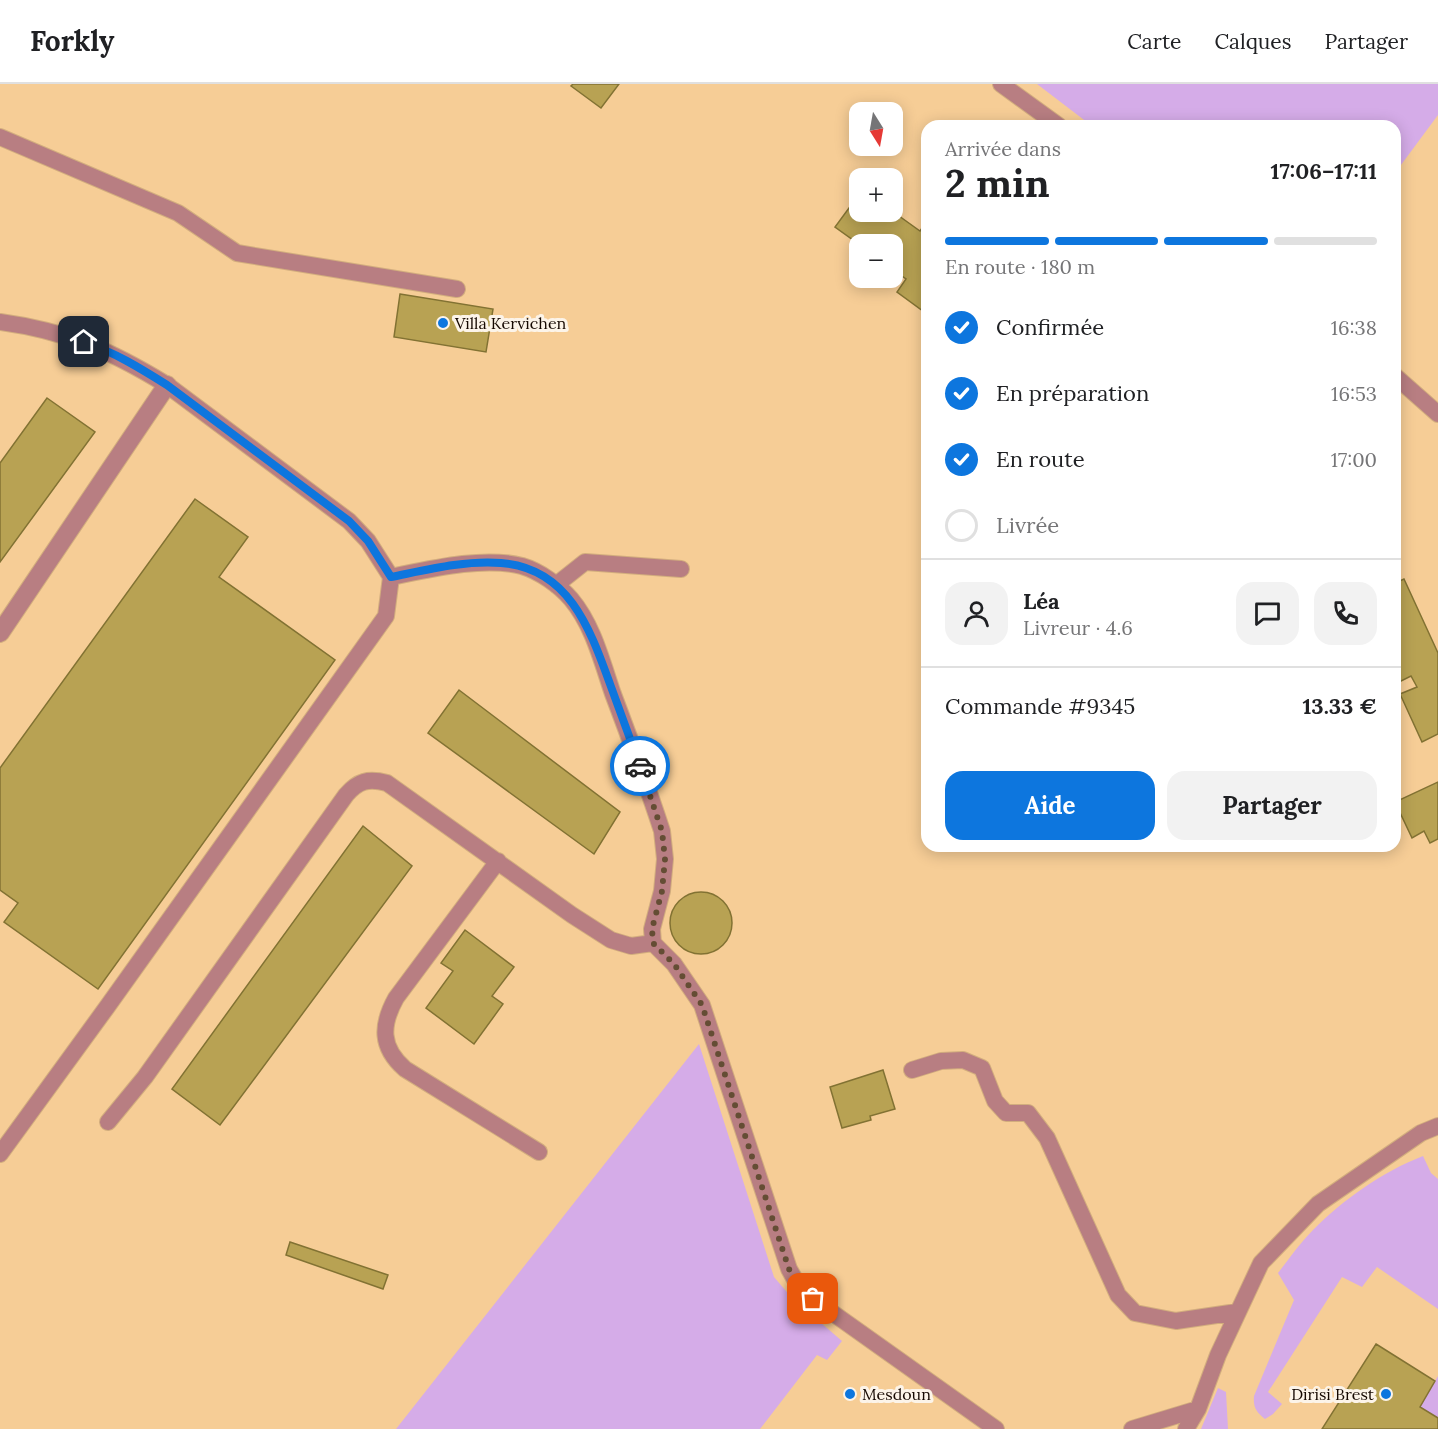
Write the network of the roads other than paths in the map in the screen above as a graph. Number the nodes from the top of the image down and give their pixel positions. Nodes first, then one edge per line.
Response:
1 (1001, 84) edge
2 (1051, 120) edge
3 (0, 137) edge
4 (457, 289) dead end
5 (0, 322) edge
6 (1401, 381) edge
7 (167, 385) junction
8 (1438, 414) edge
9 (681, 568) dead end
10 (391, 577) junction
11 (556, 585) junction
12 (0, 633) edge
13 (498, 861) junction
14 (653, 943) junction
15 (912, 1070) dead end
16 (108, 1122) dead end
17 (1438, 1126) edge
18 (538, 1152) dead end
19 (0, 1154) edge
20 (1238, 1312) junction
21 (1198, 1408) junction
22 (996, 1429) edge
23 (1132, 1429) edge
24 (1186, 1429) edge

1 - 2 lane
3 - 4 lane
5 - 7 lane
6 - 8 lane
7 - 10 lane
7 - 12 street
9 - 11 lane
10 - 11 lane
10 - 19 lane
11 - 14 lane
13 - 14 lane
13 - 16 lane
13 - 18 lane
14 - 22 lane
15 - 20 lane
17 - 20 lane
20 - 21 lane
21 - 23 lane
21 - 24 lane

